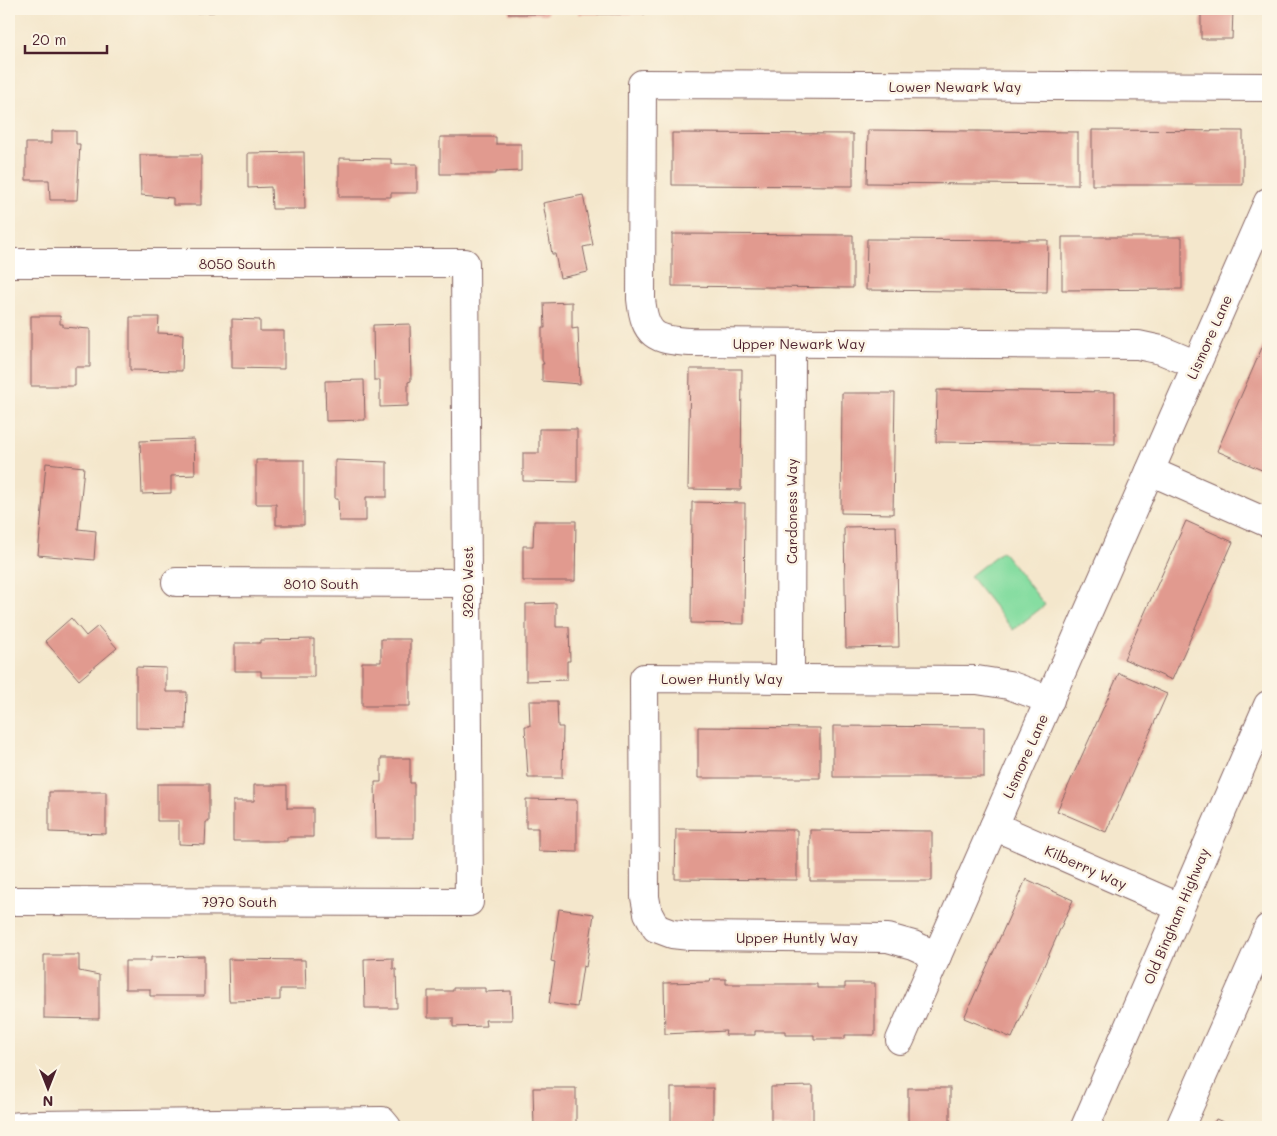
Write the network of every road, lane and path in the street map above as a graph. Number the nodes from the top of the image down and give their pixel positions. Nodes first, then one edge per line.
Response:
1 (642, 84) joint
2 (1268, 88) edge
3 (1268, 202) edge
4 (9, 263) edge
5 (465, 263) joint
6 (791, 343) junction
7 (1197, 365) junction
8 (1150, 471) junction
9 (1268, 522) edge
10 (176, 582) dead end
11 (466, 583) junction
12 (790, 679) junction
13 (1050, 700) junction
14 (1268, 705) edge
15 (994, 826) junction
16 (9, 901) edge
17 (469, 902) joint
18 (1179, 907) junction
19 (656, 928) joint
20 (1268, 928) edge
21 (937, 956) junction
22 (900, 1040) dead end
23 (61, 1126) edge
24 (9, 1127) edge
25 (387, 1127) edge
26 (1085, 1127) edge
27 (1180, 1127) edge

1 - 2 street, Lower Newark Way
1 - 6 street, Upper Newark Way
3 - 7 street, Lismore Lane
4 - 5 street, 8050 South
5 - 11 street, 3260 West
6 - 7 street, Upper Newark Way
6 - 12 street, Cardoness Way
7 - 8 street, Lismore Lane
8 - 9 street
8 - 13 street, Lismore Lane
10 - 11 street, 8010 South
11 - 17 street, 3260 West
12 - 13 street, Lower Huntly Way
12 - 19 street, Lower Huntly Way
13 - 15 street, Lismore Lane
14 - 18 street, Old Bingham Highway
15 - 18 street, Kilberry Way
15 - 21 street, Lismore Lane
16 - 17 street, 7970 South
18 - 26 street, Old Bingham Highway
19 - 21 street, Upper Huntly Way
20 - 27 street
21 - 22 street, Lismore Lane
23 - 24 street
23 - 25 street

